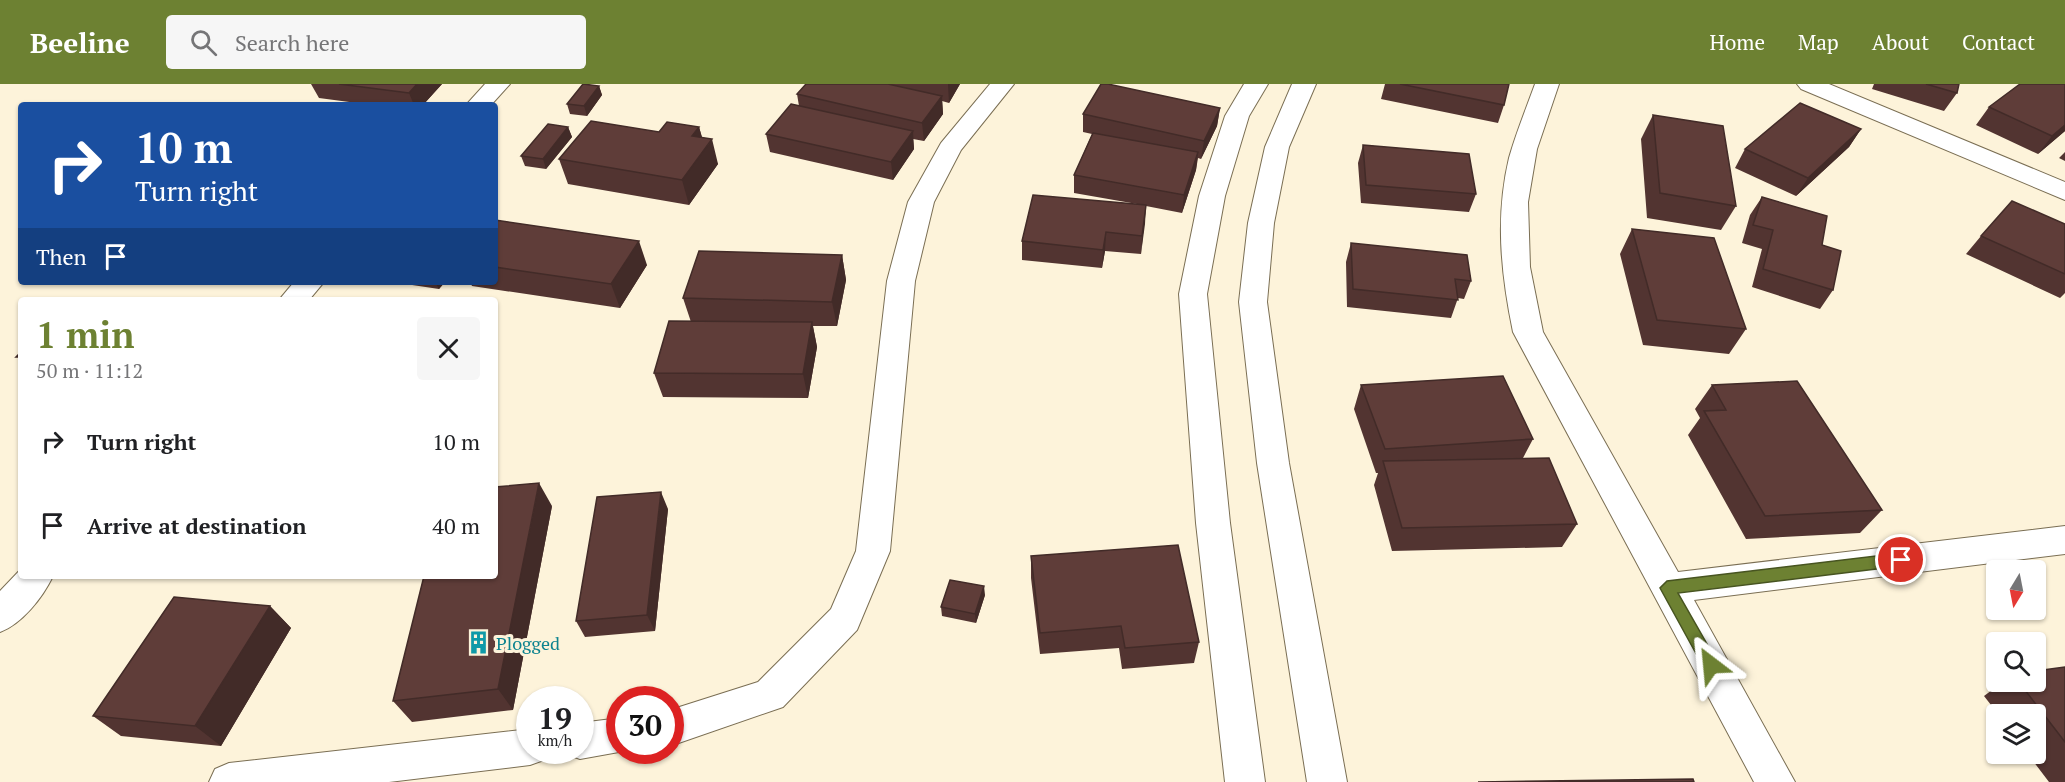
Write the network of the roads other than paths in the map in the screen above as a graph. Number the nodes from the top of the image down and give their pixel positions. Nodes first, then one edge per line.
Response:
1 (498, 84) edge
2 (1002, 84) edge
3 (1256, 84) edge
4 (1304, 84) edge
5 (1547, 84) edge
6 (1809, 84) edge
7 (481, 102) edge
8 (2065, 192) edge
9 (307, 285) edge
10 (296, 297) edge
11 (2065, 540) edge
12 (33, 579) edge
13 (1667, 588) junction
14 (0, 616) edge
15 (684, 723) edge
16 (516, 749) edge
17 (229, 782) edge
18 (1245, 782) edge
19 (1327, 782) edge
20 (1775, 782) edge

1 - 7 street
2 - 15 street
3 - 18 street
4 - 19 street
5 - 13 street
6 - 8 street
9 - 10 street
11 - 13 street
12 - 14 street
13 - 20 street
16 - 17 street

